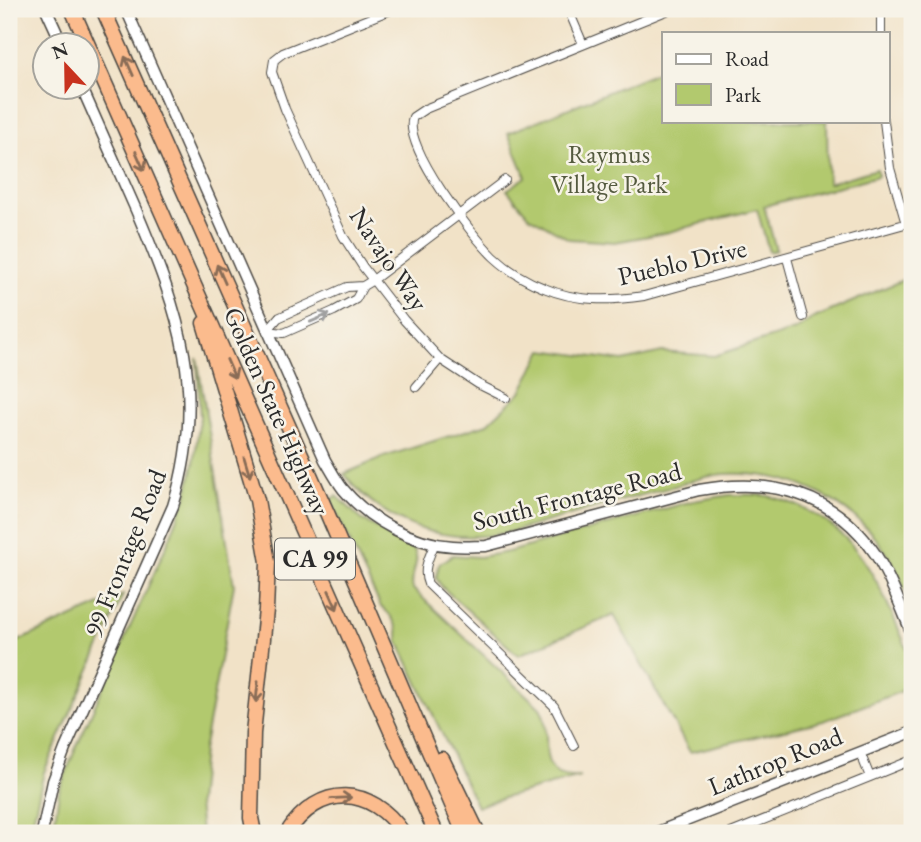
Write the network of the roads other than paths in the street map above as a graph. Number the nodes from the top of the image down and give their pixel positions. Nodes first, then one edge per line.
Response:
1 (46, 9) edge
2 (72, 9) edge
3 (103, 9) edge
4 (126, 9) edge
5 (393, 9) edge
6 (568, 9) edge
7 (671, 9) edge
8 (881, 9) edge
9 (57, 32) edge
10 (881, 32) edge
11 (583, 44) junction
12 (88, 102) edge
13 (884, 122) edge
14 (505, 180) dead end
15 (459, 215) junction
16 (909, 223) edge
17 (787, 258) junction
18 (373, 280) junction
19 (194, 284) junction
20 (363, 286) junction
21 (803, 317) dead end
22 (267, 331) junction
23 (440, 359) junction
24 (416, 387) dead end
25 (506, 398) dead end
26 (328, 515) junction
27 (435, 543) junction
28 (912, 634) edge
29 (912, 732) edge
30 (574, 746) dead end
31 (860, 752) junction
32 (912, 760) edge
33 (870, 777) junction
34 (42, 833) edge
35 (254, 833) edge
36 (287, 833) edge
37 (403, 833) edge
38 (436, 833) edge
39 (464, 833) edge
40 (478, 833) edge
41 (655, 833) edge
42 (731, 833) edge

1 - 9 street
2 -> 19 highway, Golden State Highway / CA 99
26 -> 3 highway, Golden State Highway / CA 99
4 - 22 street, South Frontage Road
5 - 18 street, Navajo Way
6 - 11 street
7 - 11 street
8 - 10 street
11 - 15 street, Pueblo Drive
12 - 34 street, 99 Frontage Road
13 - 16 street
14 - 15 street
15 - 17 street, Pueblo Drive
15 - 18 street
16 - 17 street, Pueblo Drive
17 - 21 street
18 - 20 street
18 - 23 street, Navajo Way
19 -> 35 highway
19 -> 38 highway, Golden State Highway / CA 99
20 - 22 street
22 -> 20 street
22 - 27 street, South Frontage Road
23 - 24 street
23 - 25 street, Navajo Way
26 - 39 highway, Golden State Highway / CA 99
26 - 40 highway
27 - 28 street, South Frontage Road
27 - 30 street
29 - 31 street, Lathrop Road
31 - 33 street
31 - 41 street, Lathrop Road
32 - 33 street
33 - 42 street
36 -> 37 highway

